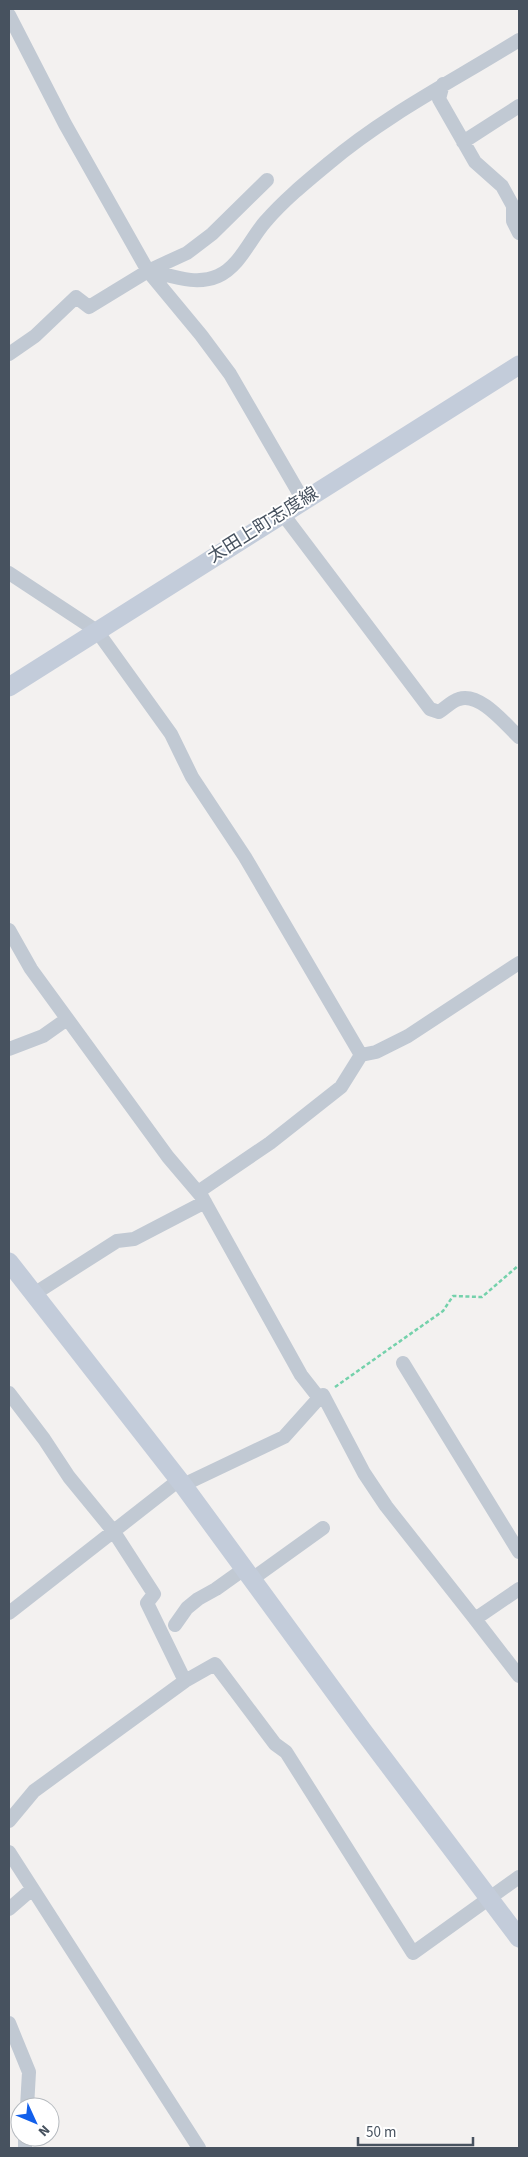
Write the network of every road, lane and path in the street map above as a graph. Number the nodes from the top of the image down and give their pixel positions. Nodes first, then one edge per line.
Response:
1 (9, 15) edge
2 (519, 40) edge
3 (443, 84) junction
4 (519, 106) edge
5 (463, 142) junction
6 (267, 180) dead end
7 (519, 233) edge
8 (148, 271) junction
9 (163, 274) dead end
10 (9, 354) edge
11 (519, 365) edge
12 (304, 500) junction
13 (282, 514) junction
14 (9, 573) edge
15 (97, 631) junction
16 (9, 687) edge
17 (519, 737) edge
18 (9, 930) edge
19 (519, 963) edge
20 (67, 1019) junction
21 (9, 1049) edge
22 (361, 1054) junction
23 (201, 1197) junction
24 (9, 1262) edge
25 (519, 1265) edge
26 (34, 1294) junction
27 (403, 1363) dead end
28 (9, 1393) edge
29 (323, 1395) joint
30 (181, 1483) junction
31 (323, 1528) dead end
32 (114, 1532) junction
33 (519, 1552) edge
34 (248, 1574) junction
35 (519, 1589) edge
36 (9, 1613) edge
37 (475, 1619) junction
38 (175, 1625) dead end
39 (519, 1676) edge
40 (185, 1681) junction
41 (9, 1821) edge
42 (9, 1852) edge
43 (519, 1877) edge
44 (31, 1890) junction
45 (490, 1899) junction
46 (9, 1909) edge
47 (519, 1938) edge
48 (9, 2024) edge
49 (28, 2097) edge
50 (199, 2148) edge

1 - 8 street
2 - 3 street
3 - 5 street
3 - 9 street
4 - 5 street
5 - 7 street
6 - 8 street
8 - 10 street
8 - 12 street
11 - 12 street, 太田上町志度線
12 - 13 street, 太田上町志度線
13 - 15 street, 太田上町志度線
13 - 17 street
14 - 15 street
15 - 16 street, 太田上町志度線
15 - 22 street
18 - 20 street
19 - 22 street
20 - 21 street
20 - 23 street
22 - 23 street
23 - 26 street
23 - 30 street
24 - 26 street
25 - 29 path
26 - 30 street
27 - 33 street
28 - 32 street
29 - 37 street
30 - 32 street
30 - 34 street
31 - 34 street
32 - 36 street
32 - 40 street
34 - 38 street
34 - 45 street
35 - 37 street
37 - 39 street
40 - 41 street
40 - 45 street
42 - 44 street
43 - 45 street
44 - 46 street
44 - 50 street
45 - 47 street
48 - 49 street

